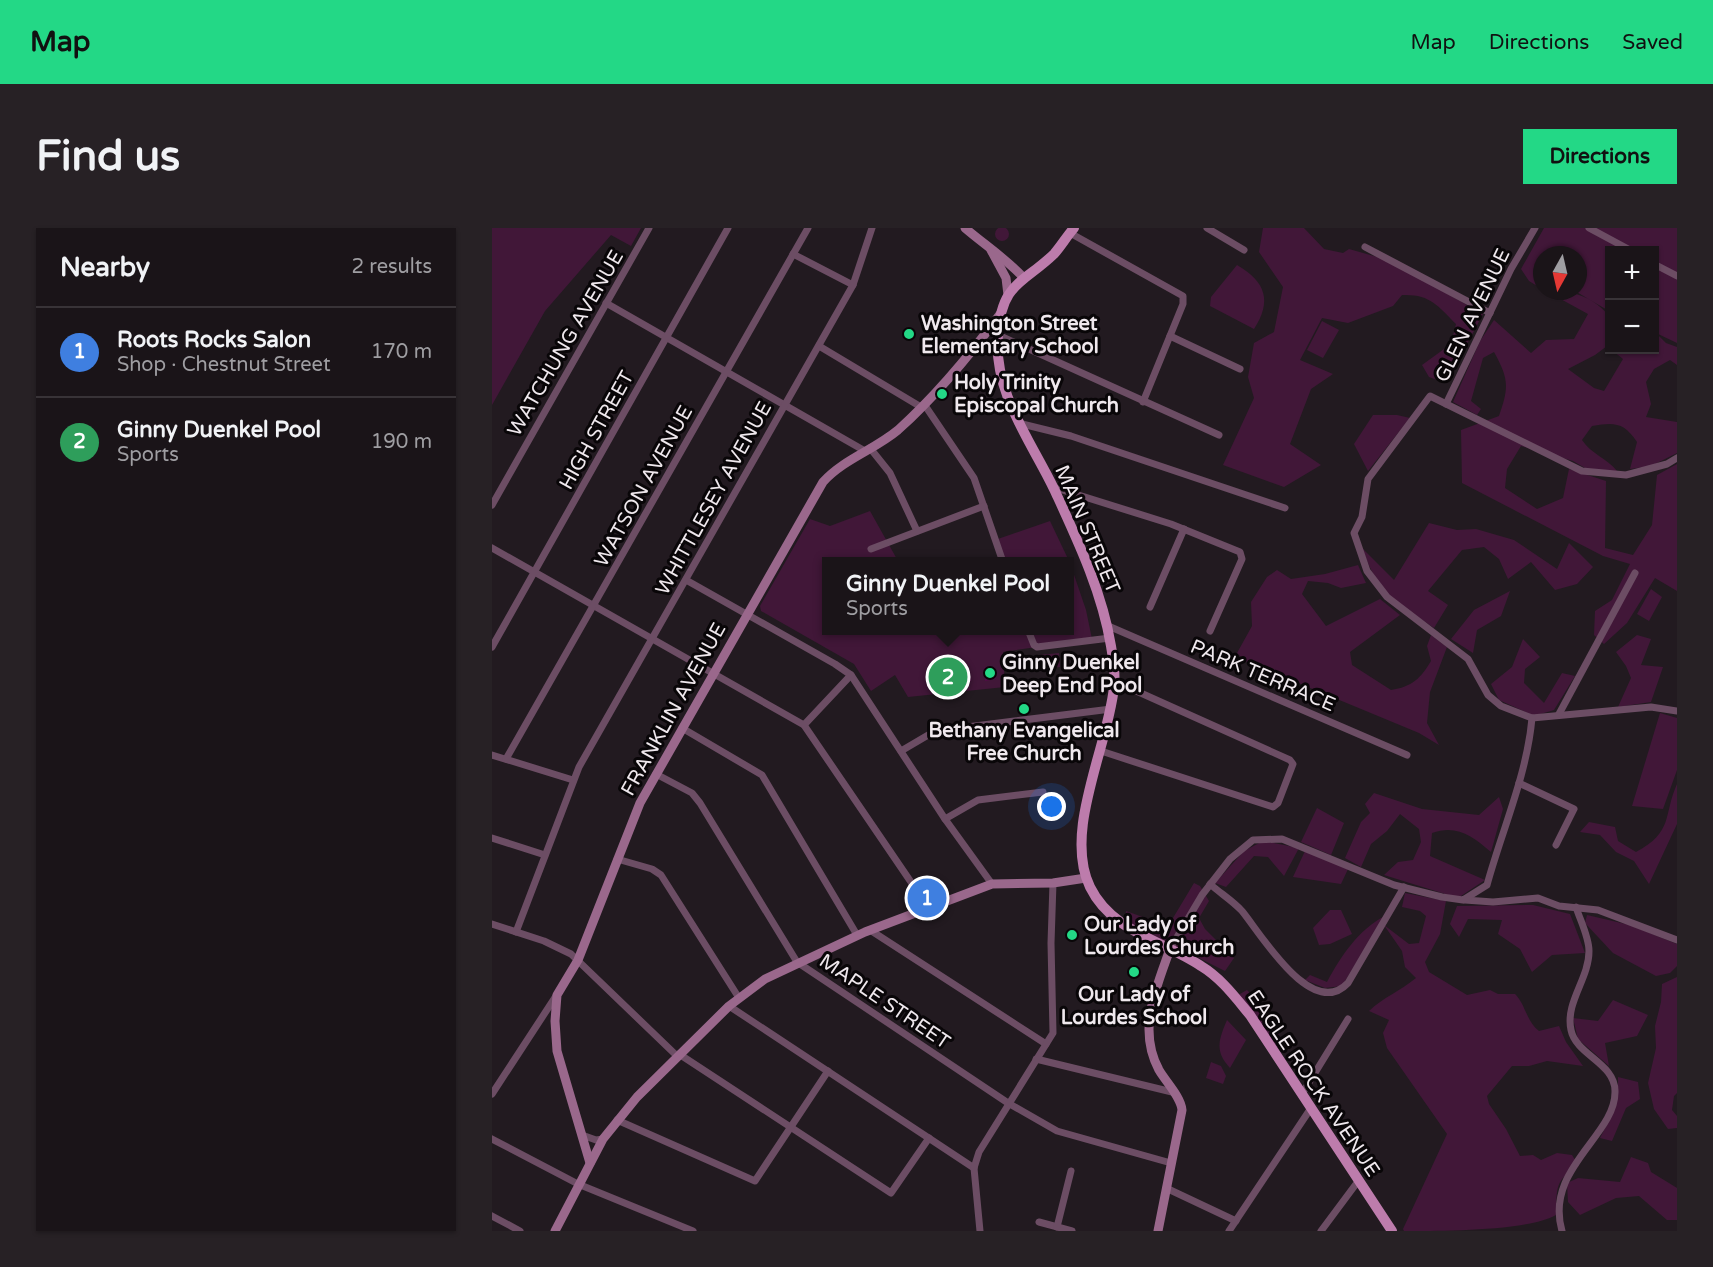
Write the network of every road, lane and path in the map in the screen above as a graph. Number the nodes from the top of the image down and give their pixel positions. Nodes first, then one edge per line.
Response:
1 (649, 228) edge
2 (728, 228) edge
3 (808, 228) edge
4 (872, 228) edge
5 (965, 228) edge
6 (1207, 228) edge
7 (1535, 228) edge
8 (1589, 228) edge
9 (1072, 230) edge
10 (1623, 246) edge
11 (1365, 247) dead end
12 (991, 250) junction
13 (1244, 250) dead end
14 (793, 254) junction
15 (1659, 267) edge
16 (1677, 276) edge
17 (1023, 277) junction
18 (853, 285) junction
19 (1008, 295) junction
20 (606, 303) junction
21 (1002, 311) junction
22 (1490, 313) junction
23 (1170, 336) junction
24 (667, 337) junction
25 (998, 339) junction
26 (979, 345) junction
27 (819, 346) junction
28 (1240, 369) dead end
29 (726, 371) junction
30 (1143, 402) junction
31 (785, 404) junction
32 (1446, 404) junction
33 (922, 406) junction
34 (1018, 423) junction
35 (1219, 435) dead end
36 (867, 450) junction
37 (1677, 458) edge
38 (1053, 488) junction
39 (492, 505) edge
40 (984, 506) junction
41 (1285, 508) dead end
42 (1184, 529) junction
43 (917, 531) junction
44 (492, 548) edge
45 (871, 549) dead end
46 (1002, 557) edge
47 (535, 573) junction
48 (1635, 573) dead end
49 (686, 580) junction
50 (593, 606) junction
51 (1150, 607) dead end
52 (747, 615) junction
53 (1106, 625) junction
54 (1210, 631) dead end
55 (1030, 635) edge
56 (1110, 638) junction
57 (652, 640) junction
58 (492, 647) edge
59 (713, 674) junction
60 (851, 675) junction
61 (1114, 681) junction
62 (1111, 709) junction
63 (1677, 711) edge
64 (1559, 714) junction
65 (1532, 718) junction
66 (804, 725) junction
67 (682, 728) junction
68 (901, 751) junction
69 (1101, 751) junction
70 (492, 755) edge
71 (1407, 755) dead end
72 (507, 759) junction
73 (656, 774) junction
74 (573, 780) junction
75 (1519, 783) junction
76 (1043, 792) dead end
77 (945, 819) junction
78 (492, 838) edge
79 (1556, 846) dead end
80 (545, 855) junction
81 (617, 859) junction
82 (1086, 878) junction
83 (1053, 883) junction
84 (992, 884) junction
85 (1210, 884) junction
86 (1404, 887) junction
87 (1462, 900) junction
88 (1576, 907) junction
89 (930, 910) junction
90 (492, 924) edge
91 (870, 930) junction
92 (516, 932) junction
93 (857, 936) junction
94 (1677, 940) edge
95 (1170, 949) junction
96 (578, 960) junction
97 (797, 962) junction
98 (557, 995) junction
99 (739, 998) junction
100 (729, 1006) junction
101 (1348, 1019) dead end
102 (1046, 1044) junction
103 (678, 1055) junction
104 (1036, 1059) junction
105 (828, 1071) junction
106 (1172, 1092) junction
107 (492, 1094) edge
108 (1302, 1094) junction
109 (1008, 1103) junction
110 (1311, 1108) junction
111 (617, 1120) junction
112 (791, 1127) junction
113 (582, 1135) junction
114 (929, 1138) junction
115 (492, 1139) edge
116 (603, 1139) junction
117 (1172, 1162) junction
118 (590, 1163) junction
119 (974, 1168) junction
120 (1071, 1171) dead end
121 (1359, 1180) junction
122 (578, 1184) junction
123 (1166, 1188) junction
124 (492, 1216) edge
125 (1236, 1221) junction
126 (1039, 1222) dead end
127 (1057, 1227) junction
128 (519, 1231) edge
129 (555, 1231) edge
130 (693, 1231) edge
131 (980, 1231) edge
132 (1072, 1231) edge
133 (1158, 1231) edge
134 (1229, 1231) edge
135 (1321, 1231) edge
136 (1392, 1231) edge
137 (1562, 1231) edge

1 - 20 street, WATCHUNG AVENUE
2 - 24 street, HIGH STREET
3 - 14 street, WATSON AVENUE
4 - 18 street, WHITTLESEY AVENUE
5 - 12 street
6 - 13 street
7 - 22 street, GLEN AVENUE
8 - 10 street
9 - 17 main road, MAIN STREET
9 - 23 street
11 - 22 street
12 - 17 street
12 - 19 street
14 - 18 street
14 - 29 street, WATSON AVENUE
15 - 16 street
17 - 19 main road, MAIN STREET
18 - 27 street, WHITTLESEY AVENUE
19 - 21 main road, MAIN STREET
20 - 24 street
20 - 39 street, WATCHUNG AVENUE
21 - 25 main road, MAIN STREET
21 - 26 street, FRANKLIN AVENUE
22 - 32 street, GLEN AVENUE
23 - 28 street
23 - 30 street
24 - 29 street
24 - 47 street, HIGH STREET
25 - 26 street
25 - 30 street
25 - 34 main road, MAIN STREET
26 - 33 street, FRANKLIN AVENUE
27 - 31 street, WHITTLESEY AVENUE
27 - 33 street
29 - 31 street
29 - 50 street, WATSON AVENUE
30 - 35 street
31 - 36 street
31 - 49 street, WHITTLESEY AVENUE
32 - 37 street
32 - 65 street, GLEN AVENUE
33 - 36 street, FRANKLIN AVENUE
33 - 40 street
34 - 38 main road, MAIN STREET
34 - 41 street
36 - 43 street
36 - 52 street, FRANKLIN AVENUE
38 - 42 street
38 - 53 main road, MAIN STREET
40 - 43 street
40 - 46 street
42 - 51 street
42 - 54 street
43 - 45 street
44 - 47 street
47 - 50 street
47 - 58 street, HIGH STREET
48 - 64 street
49 - 52 street
49 - 57 street, WHITTLESEY AVENUE
50 - 57 street
50 - 72 street, WATSON AVENUE
52 - 59 street, FRANKLIN AVENUE
52 - 60 street
53 - 56 main road, MAIN STREET
53 - 71 street, PARK TERRACE
55 - 56 street
56 - 61 main road, MAIN STREET
57 - 59 street
57 - 74 street, WHITTLESEY AVENUE
59 - 66 street
59 - 67 street, FRANKLIN AVENUE
60 - 66 street
60 - 68 street
61 - 62 main road, MAIN STREET
61 - 69 street
62 - 68 street
62 - 69 main road, MAIN STREET
63 - 64 street, GLEN AVENUE
64 - 65 street, GLEN AVENUE
65 - 75 street
66 - 89 street
67 - 73 street, FRANKLIN AVENUE
67 - 93 street
68 - 77 street
69 - 82 main road, MAIN STREET
70 - 72 street
72 - 74 street
73 - 81 street, FRANKLIN AVENUE
73 - 97 street, MAPLE STREET
74 - 80 street, WHITTLESEY AVENUE
75 - 79 street
75 - 87 street
76 - 77 street
77 - 84 street
78 - 80 street
80 - 92 street, WHITTLESEY AVENUE
81 - 96 street, FRANKLIN AVENUE
81 - 99 street
82 - 83 street
82 - 95 main road, EAGLE ROCK AVENUE
83 - 84 street
83 - 102 street
84 - 89 street
85 - 86 street
85 - 86 street
85 - 95 street
86 - 87 street
87 - 88 street
88 - 94 street
88 - 137 street
89 - 91 street
90 - 92 street
91 - 93 street
91 - 102 street
92 - 96 street
93 - 97 street
95 - 106 street
95 - 108 main road, EAGLE ROCK AVENUE
96 - 98 street, FRANKLIN AVENUE
96 - 103 street
97 - 99 street
97 - 109 street, MAPLE STREET
98 - 107 street
98 - 113 street, FRANKLIN AVENUE
99 - 100 street
100 - 103 street
100 - 105 street
101 - 108 street
102 - 104 street
103 - 111 street
103 - 112 street
104 - 106 street
104 - 109 street
105 - 112 street
105 - 114 street
106 - 117 street
108 - 110 main road, EAGLE ROCK AVENUE
109 - 117 street, MAPLE STREET
109 - 119 street
110 - 121 main road, EAGLE ROCK AVENUE
110 - 125 street
111 - 112 street
111 - 116 street
112 - 114 street
113 - 116 street
113 - 118 street, FRANKLIN AVENUE
114 - 119 street
115 - 122 street
116 - 118 street
117 - 123 street
118 - 122 street
119 - 131 street
120 - 127 street
121 - 135 street
121 - 136 main road, EAGLE ROCK AVENUE
122 - 129 street
122 - 130 street
123 - 125 street
123 - 133 street
124 - 128 street
125 - 134 street
126 - 127 street
127 - 132 street

